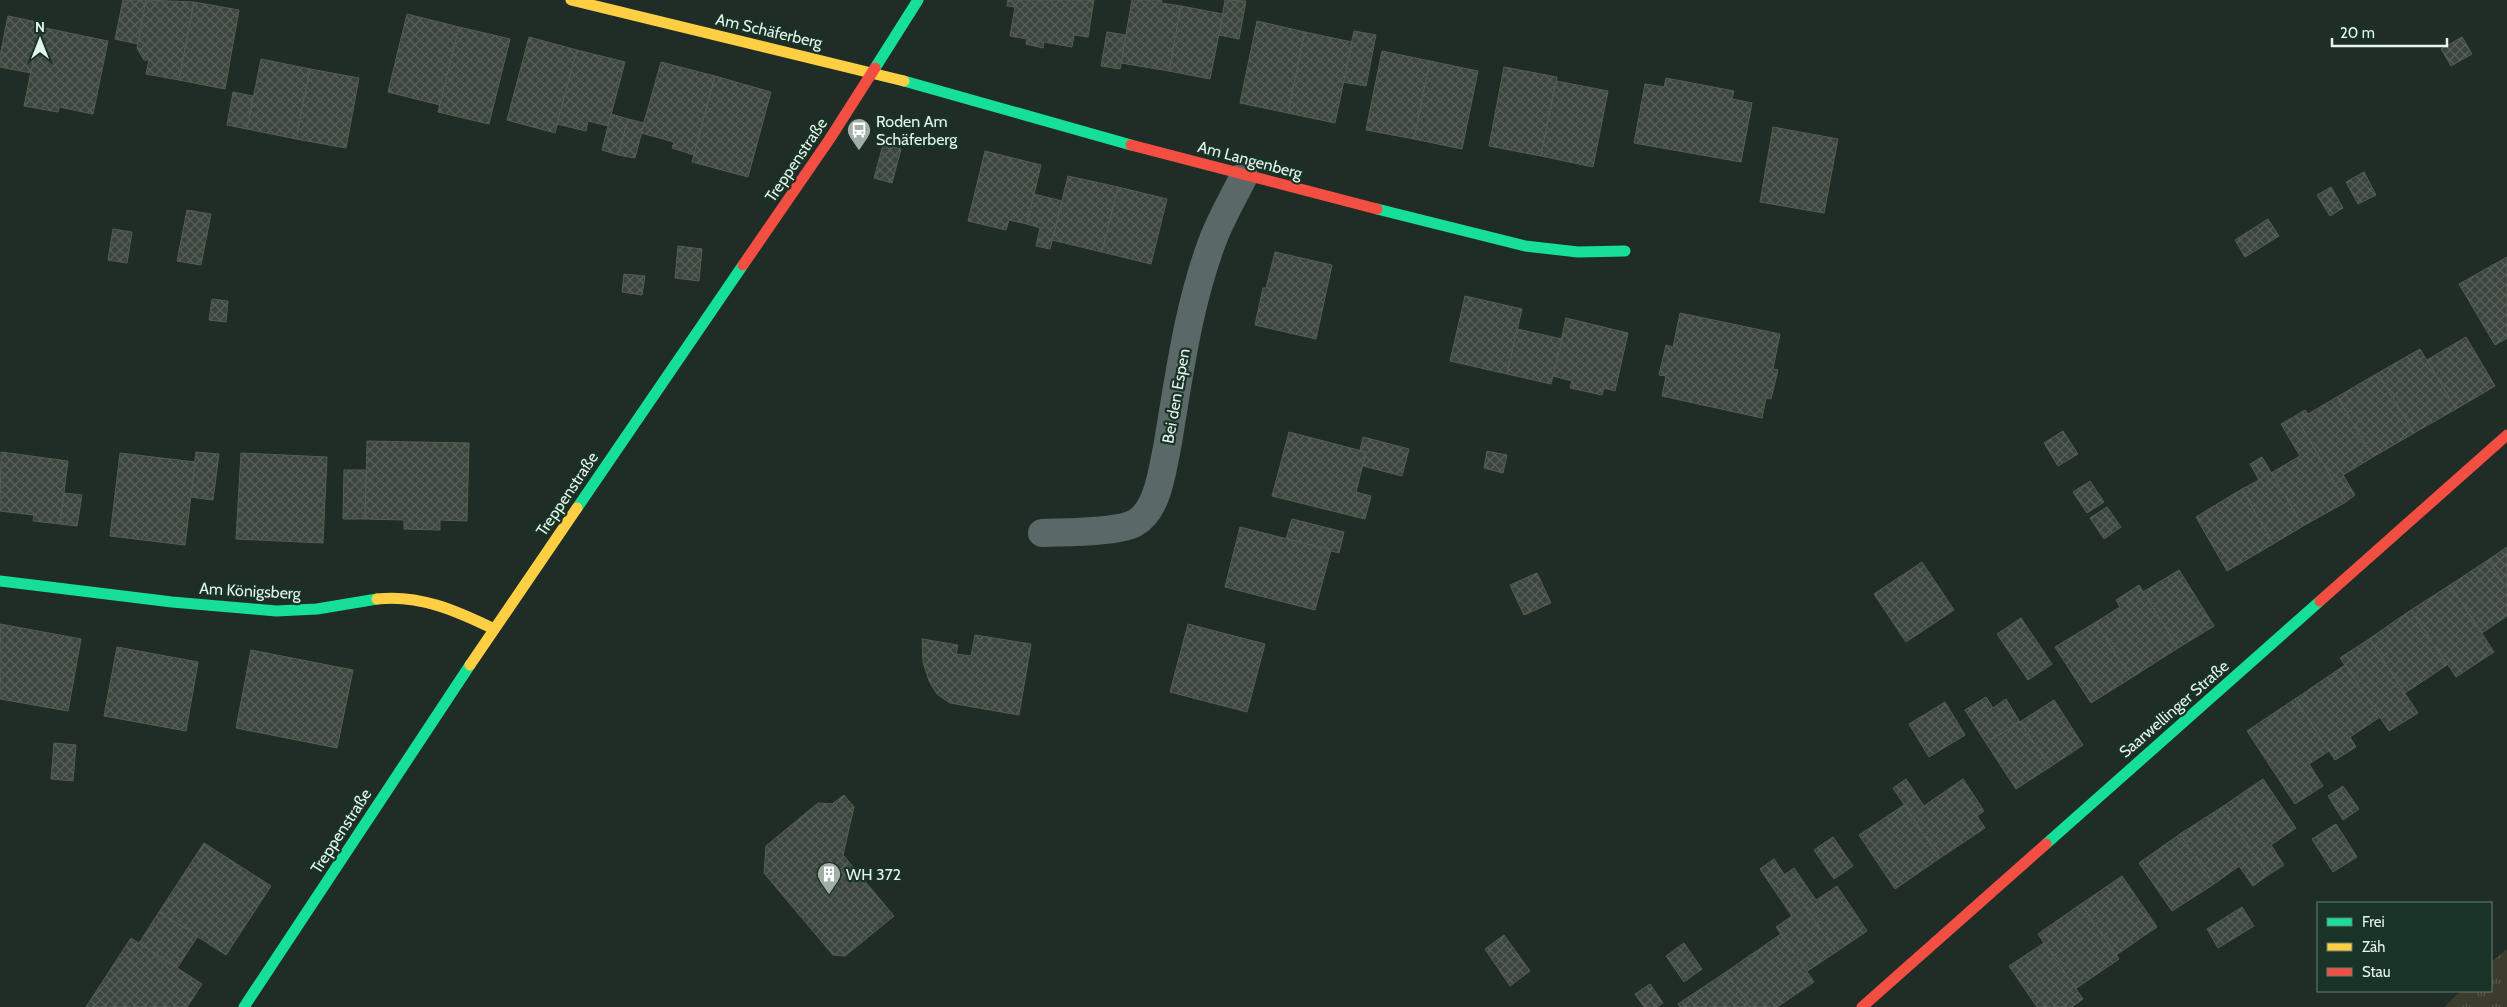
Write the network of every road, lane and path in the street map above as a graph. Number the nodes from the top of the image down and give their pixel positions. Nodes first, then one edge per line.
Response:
1 (571, 0) edge
2 (918, 0) edge
3 (871, 72) junction
4 (1244, 176) junction
5 (1625, 251) dead end
6 (2507, 435) edge
7 (1042, 533) dead end
8 (0, 581) edge
9 (494, 629) junction
10 (244, 1007) edge
11 (1862, 1007) edge

1 - 3 street, Am Schäferberg
2 - 3 street, Treppenstraße
3 - 4 street, Am Langenberg
3 - 9 street, Treppenstraße
4 - 5 street, Am Langenberg
4 - 7 street, Bei den Espen
6 - 11 street, Saarwellinger Straße
8 - 9 street, Am Königsberg
9 - 10 street, Treppenstraße

